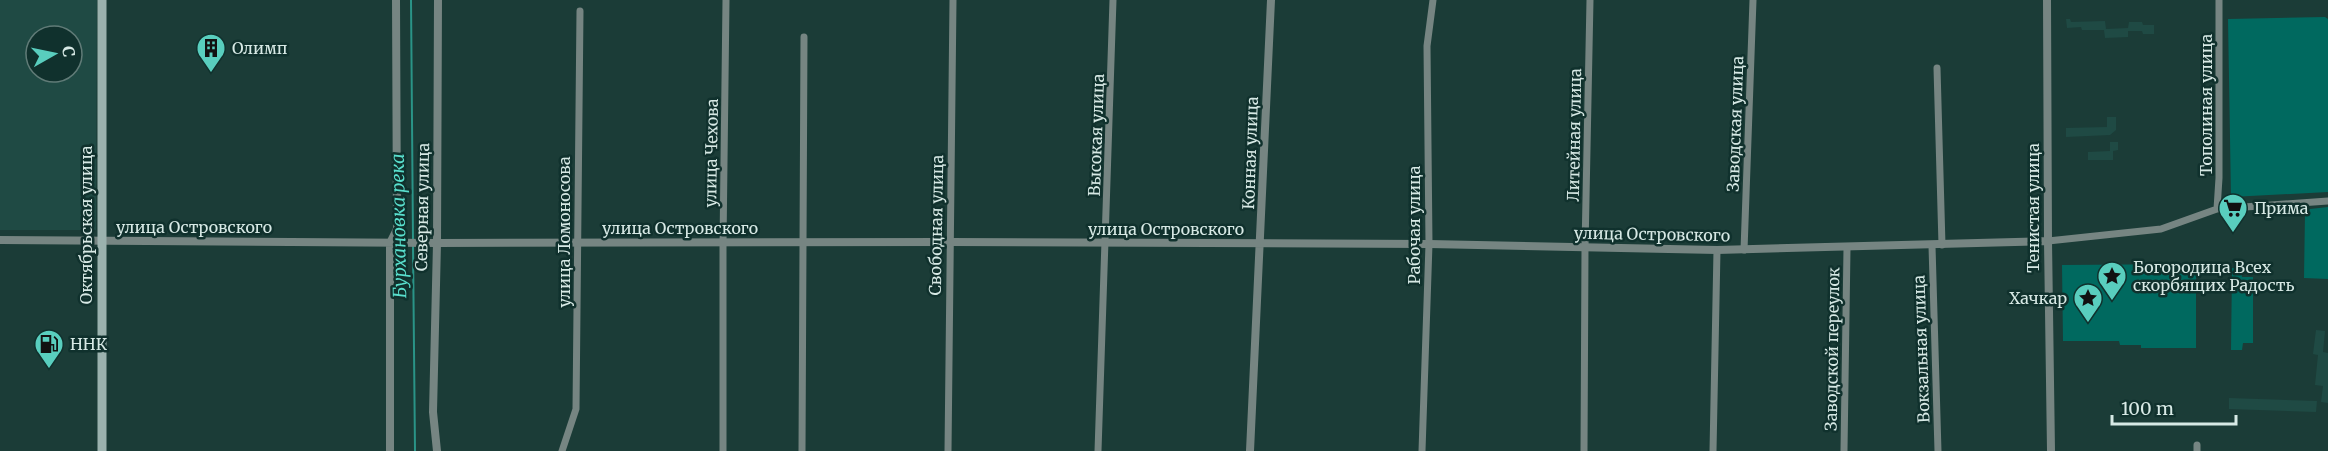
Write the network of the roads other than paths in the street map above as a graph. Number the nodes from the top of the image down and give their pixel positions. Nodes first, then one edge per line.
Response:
1 (102, 0) edge
2 (396, 0) edge
3 (438, 0) edge
4 (726, 0) edge
5 (952, 0) edge
6 (1113, 0) edge
7 (1271, 0) edge
8 (1433, 0) edge
9 (1590, 0) edge
10 (1753, 0) edge
11 (2047, 0) edge
12 (2219, 0) edge
13 (580, 11) dead end
14 (804, 37) dead end
15 (1936, 68) dead end
16 (2328, 201) edge
17 (2217, 209) junction
18 (0, 240) edge
19 (2048, 241) junction
20 (102, 242) junction
21 (949, 242) junction
22 (394, 243) junction
23 (437, 243) junction
24 (577, 243) junction
25 (803, 243) junction
26 (723, 244) junction
27 (1106, 244) junction
28 (1261, 244) junction
29 (1429, 244) junction
30 (1942, 245) junction
31 (1932, 246) junction
32 (1585, 248) junction
33 (1847, 248) junction
34 (1717, 250) junction
35 (1744, 250) junction
36 (102, 451) edge
37 (390, 451) edge
38 (436, 451) edge
39 (562, 451) edge
40 (723, 451) edge
41 (802, 451) edge
42 (948, 451) edge
43 (1098, 451) edge
44 (1250, 451) edge
45 (1422, 451) edge
46 (1584, 451) edge
47 (1713, 451) edge
48 (1844, 451) edge
49 (1938, 451) edge
50 (2051, 451) edge

1 - 20 main road, Октябрьская улица
2 - 22 street
3 - 23 street, Северная улица
4 - 26 street, улица Чехова
5 - 21 street, Свободная улица
6 - 27 street, Высокая улица
7 - 28 street, Конная улица
8 - 29 street, Рабочая улица
9 - 32 street, Литейная улица
10 - 35 street, Заводская улица
11 - 19 street, Тенистая улица
12 - 17 street, Тополиная улица
13 - 24 street, улица Ломоносова
14 - 25 street
15 - 30 street
16 - 17 street, улица Островского
17 - 19 street, улица Островского
18 - 20 street, улица Островского
19 - 30 street, улица Островского
19 - 50 street, Тенистая улица
20 - 22 street, улица Островского
20 - 36 main road, Октябрьская улица
21 - 25 street, улица Островского
21 - 27 street, улица Островского
21 - 42 street, Свободная улица
22 - 23 street, улица Островского
22 - 37 street
23 - 24 street, улица Островского
23 - 38 street, Северная улица
24 - 26 street, улица Островского
24 - 39 street, улица Ломоносова
25 - 26 street, улица Островского
25 - 41 street
26 - 40 street, улица Чехова
27 - 28 street, улица Островского
27 - 43 street, Высокая улица
28 - 29 street, улица Островского
28 - 44 street, Конная улица
29 - 32 street, улица Островского
29 - 45 street, Рабочая улица
30 - 31 street, улица Островского
31 - 33 street, улица Островского
31 - 49 street, Вокзальная улица
32 - 34 street, улица Островского
32 - 46 street, Литейная улица
33 - 35 street, улица Островского
33 - 48 street, Заводской переулок
34 - 35 street, улица Островского
34 - 47 street

